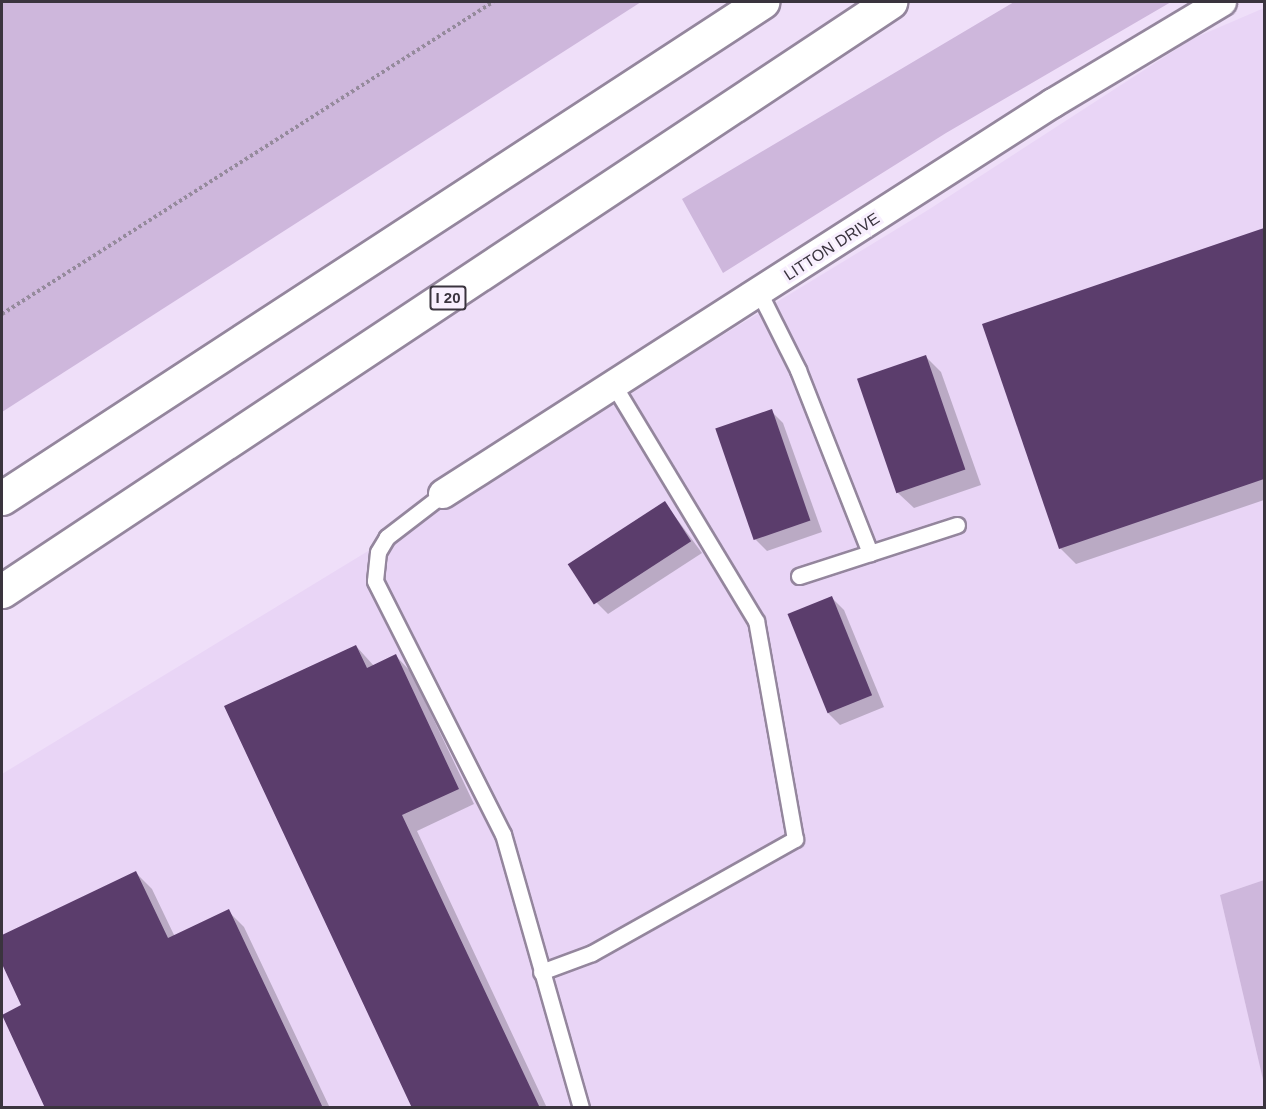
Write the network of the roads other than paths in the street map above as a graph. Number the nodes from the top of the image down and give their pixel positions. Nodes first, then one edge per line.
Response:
1 (762, 2) edge
2 (890, 2) edge
3 (1222, 2) edge
4 (760, 294) junction
5 (614, 386) junction
6 (444, 494) joint
7 (2, 498) edge
8 (957, 525) dead end
9 (870, 554) junction
10 (799, 576) dead end
11 (2, 591) edge
12 (541, 972) junction
13 (581, 1107) edge

1 - 7 highway
2 - 11 highway, I 20
3 - 4 street, LITTON DRIVE
4 - 5 street, LITTON DRIVE
4 - 9 lane
5 - 6 street, LITTON DRIVE
5 - 12 lane
6 - 12 lane
8 - 9 lane
9 - 10 lane
12 - 13 lane

